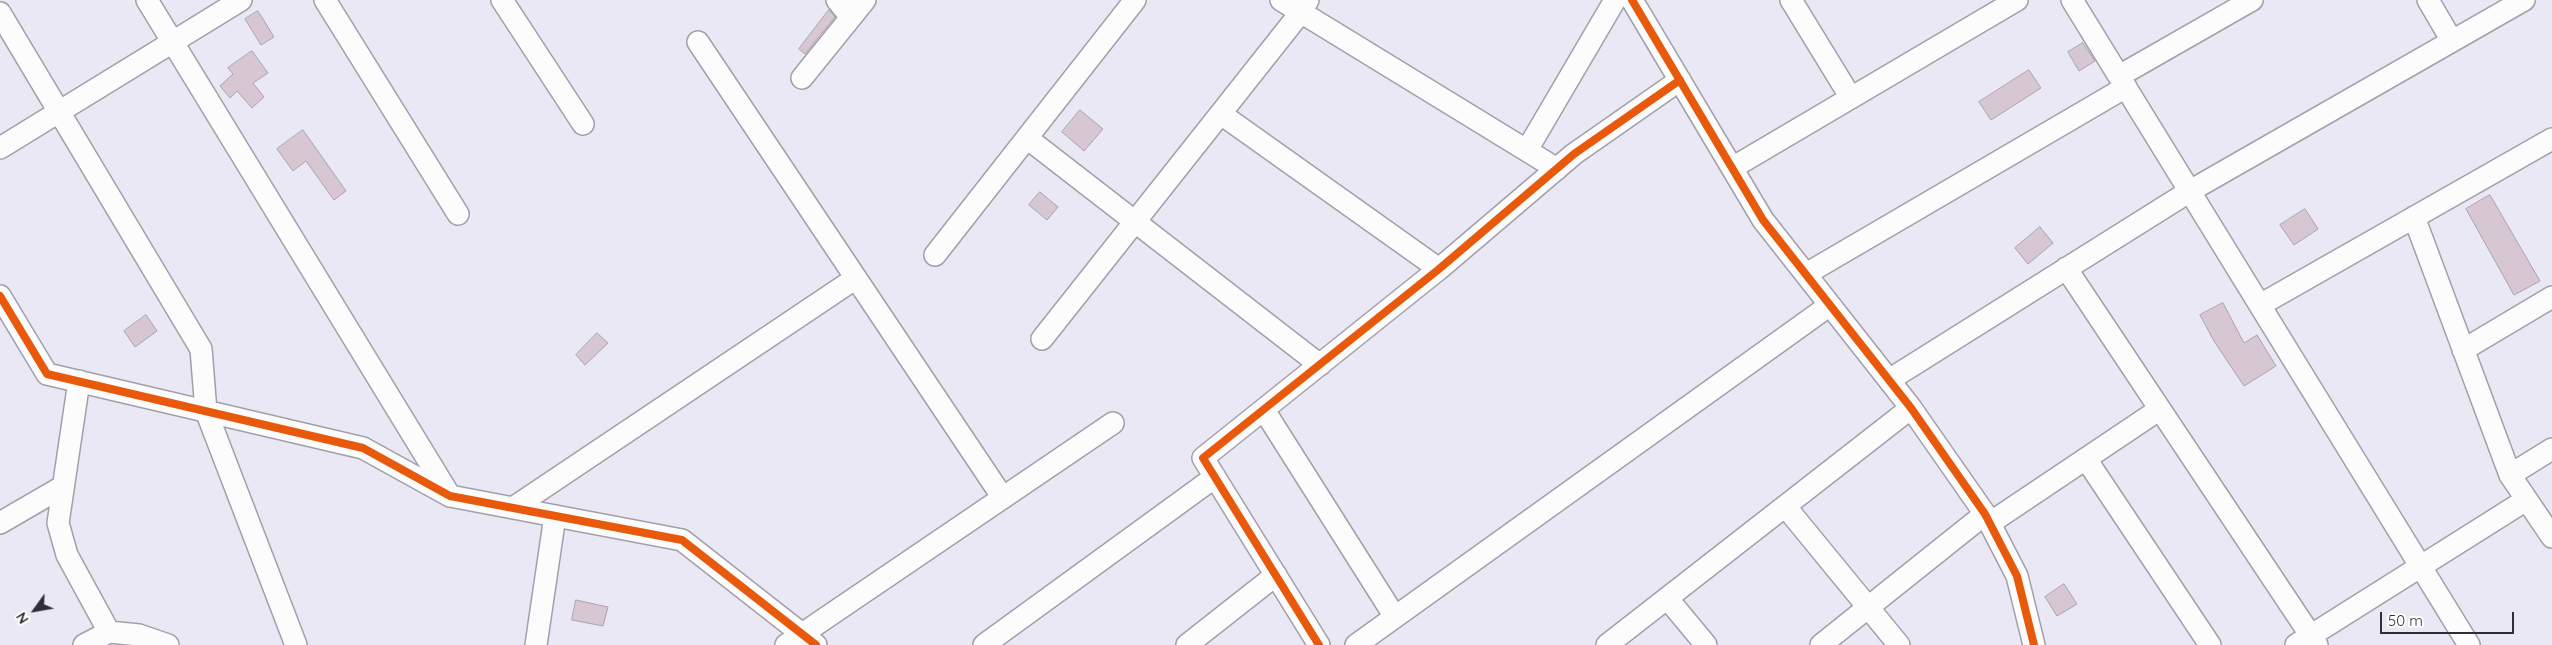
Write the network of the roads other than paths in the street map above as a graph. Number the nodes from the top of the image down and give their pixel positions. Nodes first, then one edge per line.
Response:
1 (147, 0) edge
2 (241, 0) edge
3 (325, 0) edge
4 (502, 0) edge
5 (837, 0) edge
6 (865, 0) edge
7 (1135, 0) edge
8 (1281, 0) edge
9 (1615, 0) edge
10 (1632, 0) edge
11 (1791, 0) edge
12 (2017, 0) edge
13 (2072, 0) edge
14 (2252, 0) edge
15 (2428, 0) edge
16 (2524, 0) edge
17 (1305, 6) edge
18 (0, 13) edge
19 (851, 17) junction
20 (2452, 41) junction
21 (173, 42) junction
22 (698, 42) dead end
23 (802, 78) dead end
24 (1680, 80) junction
25 (2122, 82) junction
26 (1851, 98) junction
27 (59, 112) junction
28 (1221, 114) junction
29 (582, 124) dead end
30 (1027, 138) junction
31 (2552, 139) edge
32 (0, 148) edge
33 (1527, 150) junction
34 (1732, 168) junction
35 (1557, 169) junction
36 (2190, 191) junction
37 (458, 214) dead end
38 (2414, 218) junction
39 (1135, 222) junction
40 (936, 256) dead end
41 (2066, 268) junction
42 (1439, 269) junction
43 (1806, 274) junction
44 (856, 278) junction
45 (0, 296) edge
46 (2552, 297) edge
47 (1830, 305) junction
48 (2260, 305) junction
49 (1042, 339) dead end
50 (2463, 350) junction
51 (1320, 365) junction
52 (1889, 380) junction
53 (79, 381) junction
54 (1911, 408) junction
55 (2160, 409) junction
56 (1264, 410) junction
57 (206, 411) junction
58 (1113, 423) dead end
59 (2552, 449) edge
60 (2086, 459) junction
61 (2510, 474) junction
62 (1215, 477) junction
63 (62, 487) junction
64 (450, 496) junction
65 (1003, 498) junction
66 (2526, 500) junction
67 (1786, 506) junction
68 (513, 508) junction
69 (556, 516) junction
70 (1987, 519) junction
71 (0, 523) edge
72 (2552, 537) edge
73 (2421, 566) junction
74 (1276, 574) junction
75 (1667, 598) junction
76 (1868, 607) junction
77 (1395, 617) junction
78 (109, 632) junction
79 (801, 641) edge
80 (2308, 642) edge
81 (84, 645) edge
82 (168, 645) edge
83 (296, 645) edge
84 (536, 645) edge
85 (984, 645) edge
86 (1187, 645) edge
87 (1319, 645) edge
88 (1356, 645) edge
89 (1607, 645) edge
90 (1706, 645) edge
91 (1821, 645) edge
92 (1899, 645) edge
93 (2034, 645) edge
94 (2210, 645) edge
95 (2469, 645) edge

1 - 21 street
2 - 21 street
3 - 37 street
4 - 29 street
5 - 19 street
6 - 19 street
7 - 30 street
8 - 17 street
9 - 33 street
10 - 24 street
11 - 26 street
12 - 26 street
13 - 25 street
14 - 25 street
15 - 20 street
16 - 20 street
17 - 28 street
17 - 33 street
18 - 27 street
19 - 23 street
20 - 36 street
21 - 27 street
21 - 64 street
22 - 44 street
24 - 34 street
24 - 35 street
25 - 36 street
25 - 43 street
26 - 34 street
27 - 32 street
27 - 57 street
28 - 39 street
28 - 42 street
30 - 39 street
30 - 40 street
31 - 38 street
33 - 35 street
34 - 43 street
35 - 42 street
36 - 41 street
36 - 48 street
38 - 48 street
38 - 50 street
39 - 49 street
39 - 51 street
41 - 52 street
41 - 55 street
42 - 51 street
43 - 47 street
44 - 65 street
44 - 68 street
45 - 53 street
46 - 50 street
47 - 52 street
47 - 77 street
48 - 73 street
50 - 61 street
51 - 56 street
52 - 54 street
53 - 57 street
53 - 63 street
54 - 67 street
54 - 70 street
55 - 60 street
55 - 80 street
56 - 62 street
56 - 77 street
57 - 64 street
57 - 83 street
58 - 65 street
59 - 61 street
60 - 70 street
60 - 94 street
61 - 66 street
62 - 74 street
62 - 85 street
63 - 71 street
63 - 78 street
64 - 68 street
65 - 79 street
66 - 72 street
66 - 73 street
67 - 75 street
67 - 76 street
68 - 69 street
69 - 79 street
69 - 84 street
70 - 76 street
70 - 93 street
73 - 80 street
73 - 95 street
74 - 86 street
74 - 87 street
75 - 89 street
75 - 90 street
76 - 91 street
76 - 92 street
77 - 88 street
78 - 81 street
78 - 82 street

